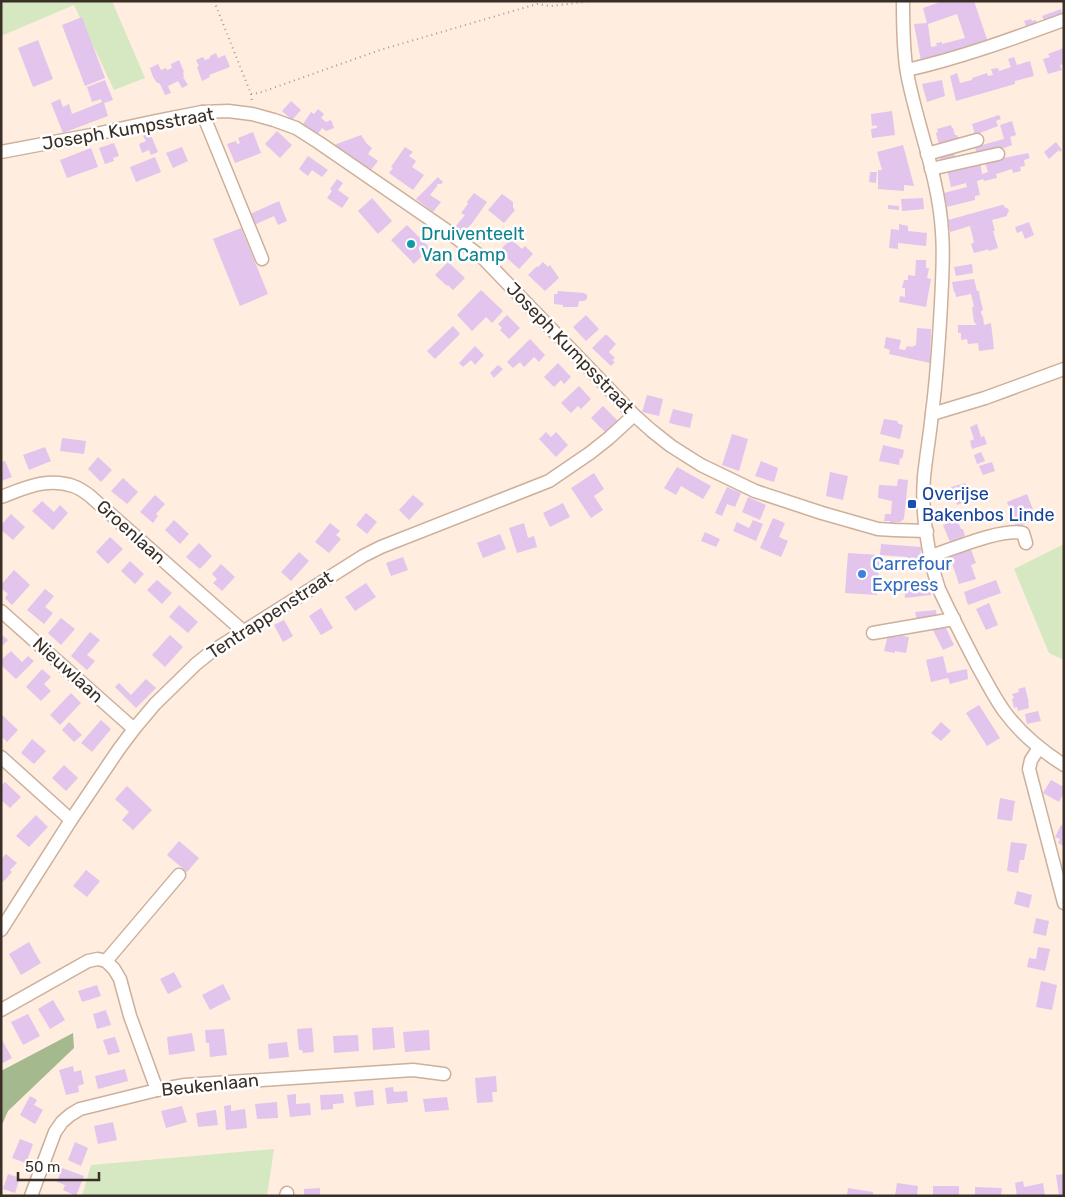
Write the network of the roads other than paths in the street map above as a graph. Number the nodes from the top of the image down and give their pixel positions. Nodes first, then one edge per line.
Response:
1 (904, 1) edge
2 (1064, 20) edge
3 (907, 70) junction
4 (202, 112) junction
5 (976, 140) dead end
6 (2, 150) edge
7 (928, 154) junction
8 (998, 154) dead end
9 (931, 169) junction
10 (262, 259) dead end
11 (1064, 370) edge
12 (634, 415) junction
13 (932, 415) junction
14 (1, 497) edge
15 (927, 531) junction
16 (1026, 543) dead end
17 (931, 556) junction
18 (1, 611) edge
19 (954, 620) junction
20 (243, 631) junction
21 (872, 633) dead end
22 (134, 729) junction
23 (1039, 748) junction
24 (1, 757) edge
25 (1064, 766) edge
26 (71, 820) junction
27 (179, 875) dead end
28 (1064, 903) edge
29 (1, 930) edge
30 (106, 962) junction
31 (1, 1010) edge
32 (444, 1074) dead end
33 (157, 1090) junction
34 (31, 1196) edge

1 - 3 street
2 - 3 street
3 - 7 street
4 - 6 street, Joseph Kumpsstraat
4 - 10 street
4 - 12 street, Joseph Kumpsstraat
5 - 7 street
7 - 9 street
8 - 9 street
9 - 13 street
11 - 13 street
12 - 15 street, Joseph Kumpsstraat
12 - 20 street, Tentrappenstraat
13 - 15 street
14 - 20 street, Groenlaan
15 - 17 street
16 - 17 street
17 - 19 street
18 - 22 street, Nieuwlaan
19 - 21 street
19 - 23 street
20 - 22 street, Tentrappenstraat
22 - 26 street, Tentrappenstraat
23 - 25 street
23 - 28 street
24 - 26 street
26 - 29 street, Tentrappenstraat
27 - 30 street
30 - 31 street
30 - 33 street
32 - 33 street, Beukenlaan
33 - 34 street, Beukenlaan

